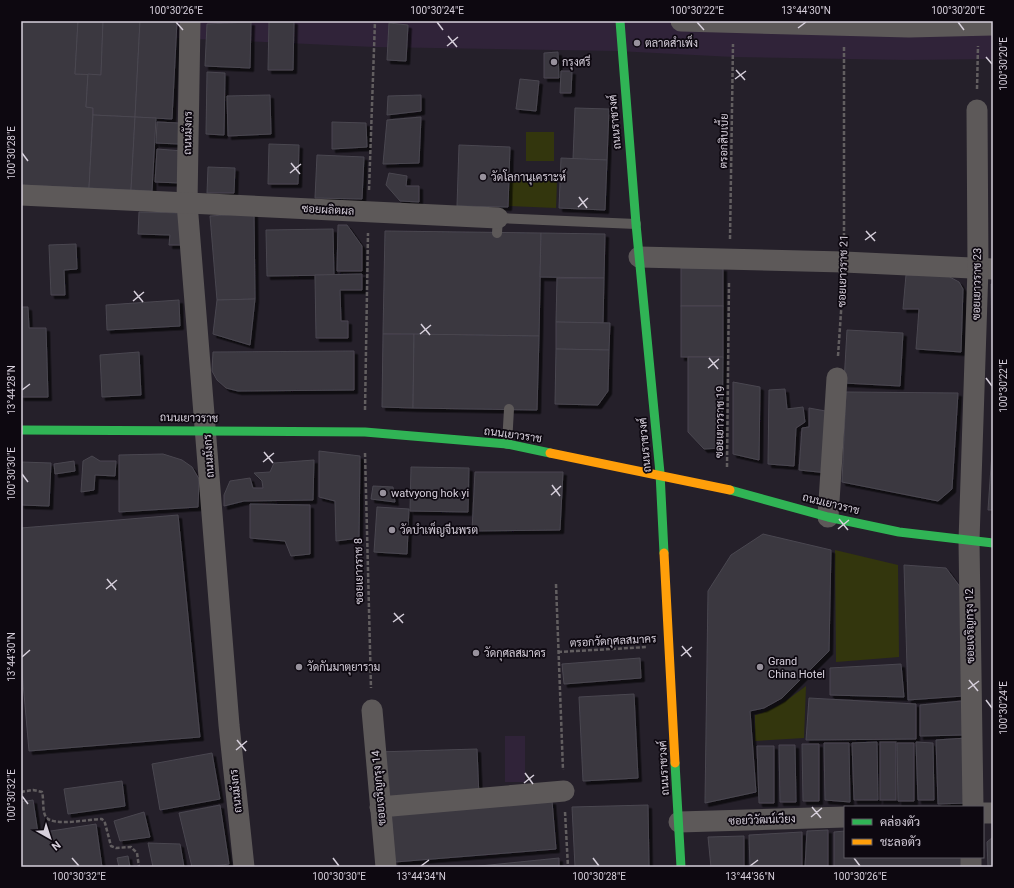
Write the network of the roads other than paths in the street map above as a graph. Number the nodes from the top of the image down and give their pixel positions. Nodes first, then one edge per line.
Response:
1 (190, 21) edge
2 (620, 21) edge
3 (681, 21) edge
4 (985, 25) edge
5 (977, 110) road end
6 (21, 195) edge
7 (187, 203) junction
8 (636, 224) junction
9 (498, 225) joint
10 (639, 257) junction
11 (985, 268) edge
12 (837, 378) road end
13 (509, 409) dead end
14 (21, 430) edge
15 (206, 431) junction
16 (507, 444) junction
17 (660, 473) junction
18 (828, 517) junction
19 (969, 541) junction
20 (993, 543) edge
21 (372, 710) road end
22 (564, 791) road end
23 (380, 806) junction
24 (973, 806) edge
25 (844, 817) edge
26 (679, 822) junction
27 (244, 867) edge
28 (386, 867) edge
29 (681, 867) edge

1 - 7 street, ถนนมังกร
2 - 8 main road, ถนนราชวงศ์
3 - 4 street
5 - 11 street, ซอยเยาวราช 23
6 - 7 street, ซอยผลิตผล
7 - 9 street, ซอยผลิตผล
7 - 15 street, ถนนมังกร
8 - 9 lane, ซอยผลิตผล
8 - 10 main road, ถนนราชวงศ์
10 - 11 street
10 - 17 main road, ถนนราชวงศ์
11 - 19 street, ซอยเยาวราช 23
12 - 18 street
13 - 16 lane
14 - 15 main road, ถนนเยาวราช
15 - 16 main road, ถนนเยาวราช
15 - 27 street, ถนนมังกร
16 - 17 main road, ถนนเยาวราช
17 - 18 main road, ถนนเยาวราช
17 - 26 main road, ถนนราชวงศ์
18 - 19 main road, ถนนเยาวราช
19 - 20 main road, ถนนเยาวราช
19 - 24 street, ซอยเจริญกรุง 12
21 - 23 street, ซอยเจริญกรุง 14
22 - 23 street
23 - 28 street, ซอยเจริญกรุง 14
25 - 26 street, ซอยวิวัฒน์เวียง
26 - 29 main road, ถนนราชวงศ์

